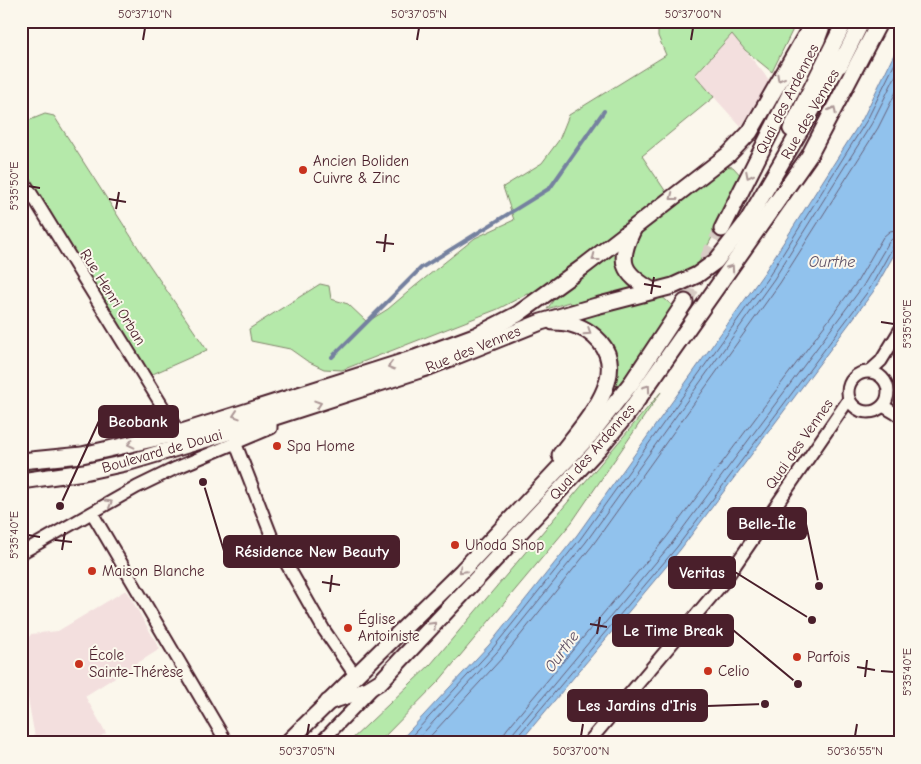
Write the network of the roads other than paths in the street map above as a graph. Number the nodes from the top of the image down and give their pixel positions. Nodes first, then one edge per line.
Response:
1 (814, 21) edge
2 (824, 21) edge
3 (845, 21) edge
4 (862, 21) edge
5 (880, 21) edge
6 (844, 56) junction
7 (21, 177) edge
8 (780, 196) junction
9 (633, 228) junction
10 (722, 229) tunnel mouth
11 (734, 239) junction
12 (653, 291) junction
13 (685, 302) tunnel mouth
14 (541, 322) junction
15 (900, 330) edge
16 (870, 371) junction
17 (849, 399) junction
18 (883, 406) junction
19 (900, 416) edge
20 (271, 419) junction
21 (179, 433) junction
22 (235, 442) junction
23 (21, 461) edge
24 (21, 480) edge
25 (520, 510) junction
26 (92, 513) junction
27 (21, 553) edge
28 (355, 675) junction
29 (375, 686) junction
30 (328, 702) junction
31 (227, 743) edge
32 (287, 743) edge
33 (320, 743) edge
34 (588, 743) edge

1 -> 9 main road, Rue des Vennes
2 -> 10 main road, Quai des Ardennes
3 - 11 main road
4 - 6 main road, Quai des Ardennes
8 -> 5 main road, Quai des Ardennes
6 - 8 main road, Quai des Ardennes
6 - 11 main road, Rue des Vennes
7 - 21 street, Rue Henri Orban
29 -> 8 main road, Quai des Ardennes
9 - 12 main road
9 -> 21 main road, Rue des Vennes
11 - 12 main road, Rue des Vennes
12 - 14 main road, Rue des Vennes
13 - 25 main road, Quai des Ardennes
20 -> 14 main road, Rue des Vennes
14 -> 25 main road
15 - 16 street
16 - 17 street
16 - 18 street
17 - 18 street
17 - 34 street, Quai des Vennes
18 - 19 street
20 - 22 street, Rue des Vennes
20 - 24 main road, Boulevard de Douai
21 -> 23 main road, Boulevard de Douai
26 -> 22 street, Rue des Vennes
22 - 28 street
25 -> 28 main road, Quai des Ardennes
26 - 27 street, Rue des Vennes
26 - 31 street
28 - 30 main road, Quai des Ardennes
29 - 30 main road, Quai des Ardennes
29 - 33 street, Quai des Ardennes
30 - 32 main road, Quai des Ardennes

